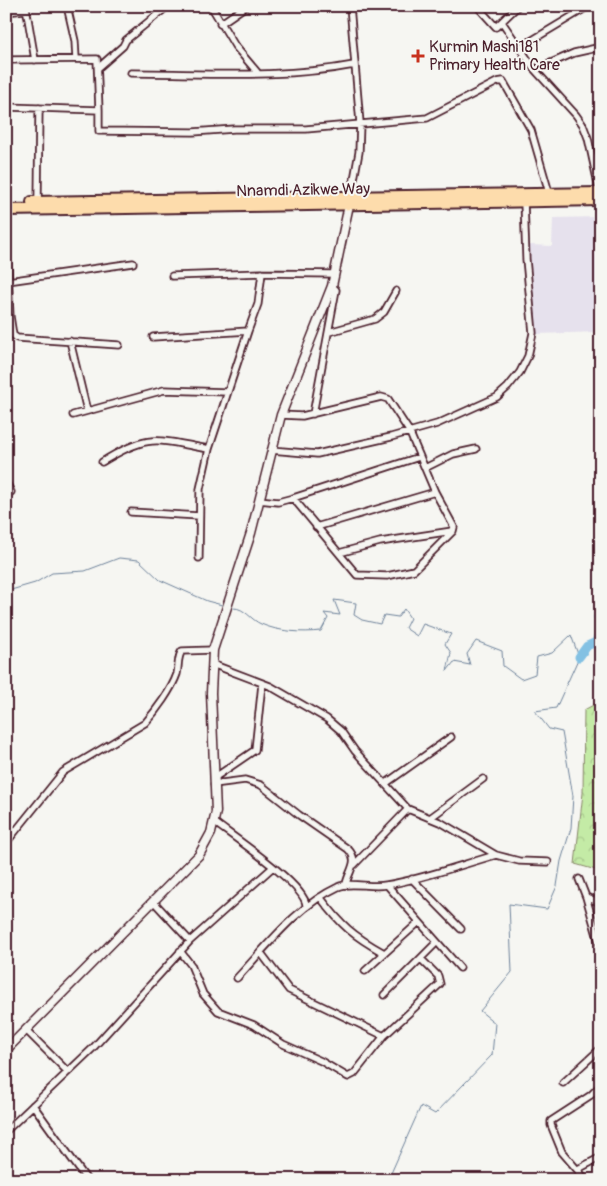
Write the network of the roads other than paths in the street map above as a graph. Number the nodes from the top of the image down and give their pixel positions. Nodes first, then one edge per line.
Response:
1 (67, 6) edge
2 (168, 6) edge
3 (211, 6) edge
4 (246, 6) edge
5 (350, 6) edge
6 (477, 6) edge
7 (518, 6) edge
8 (589, 6) edge
9 (26, 7) edge
10 (6, 12) edge
11 (502, 22) junction
12 (220, 24) junction
13 (601, 47) edge
14 (519, 48) junction
15 (76, 59) junction
16 (6, 60) edge
17 (35, 60) junction
18 (354, 65) junction
19 (98, 68) junction
20 (535, 70) junction
21 (257, 72) junction
22 (131, 73) dead end
23 (6, 107) edge
24 (39, 108) junction
25 (99, 110) junction
26 (360, 124) junction
27 (601, 192) edge
28 (550, 197) junction
29 (350, 200) junction
30 (601, 200) edge
31 (524, 201) junction
32 (38, 202) junction
33 (6, 203) edge
34 (6, 210) edge
35 (6, 228) edge
36 (133, 263) dead end
37 (262, 273) junction
38 (334, 274) junction
39 (172, 276) dead end
40 (8, 281) junction
41 (332, 286) junction
42 (396, 291) dead end
43 (8, 316) edge
44 (248, 331) junction
45 (329, 332) junction
46 (153, 337) dead end
47 (70, 340) junction
48 (119, 344) dead end
49 (227, 392) junction
50 (87, 411) junction
51 (313, 414) junction
52 (73, 415) dead end
53 (281, 415) junction
54 (410, 432) junction
55 (209, 449) junction
56 (476, 449) dead end
57 (271, 450) junction
58 (420, 457) junction
59 (102, 462) dead end
60 (425, 468) junction
61 (6, 482) edge
62 (11, 492) dead end
63 (435, 492) junction
64 (293, 498) junction
65 (259, 500) junction
66 (131, 512) dead end
67 (199, 516) junction
68 (316, 527) junction
69 (453, 531) junction
70 (339, 553) junction
71 (199, 558) dead end
72 (213, 650) junction
73 (212, 664) junction
74 (262, 684) junction
75 (451, 737) dead end
76 (483, 779) dead end
77 (214, 781) junction
78 (385, 784) junction
79 (408, 809) junction
80 (430, 818) junction
81 (214, 822) junction
82 (6, 843) edge
83 (496, 855) junction
84 (548, 862) dead end
85 (354, 865) junction
86 (273, 867) junction
87 (412, 878) junction
88 (579, 879) dead end
89 (346, 884) junction
90 (387, 885) junction
91 (320, 897) junction
92 (586, 897) junction
93 (154, 902) junction
94 (601, 903) edge
95 (306, 905) junction
96 (419, 922) junction
97 (461, 929) dead end
98 (190, 941) junction
99 (437, 942) junction
100 (601, 949) edge
101 (180, 951) junction
102 (261, 953) junction
103 (384, 953) junction
104 (421, 959) junction
105 (460, 968) dead end
106 (365, 971) dead end
107 (237, 978) dead end
108 (384, 995) dead end
109 (27, 1031) junction
110 (384, 1036) junction
111 (601, 1048) edge
112 (6, 1050) edge
113 (68, 1072) junction
114 (563, 1083) dead end
115 (601, 1085) edge
116 (33, 1105) junction
117 (6, 1131) edge
118 (601, 1157) edge
119 (578, 1169) junction
120 (87, 1180) edge
121 (586, 1180) edge

1 - 15 street
2 - 19 street
3 - 12 street
4 - 12 street
5 - 18 street
6 - 11 street
7 - 11 street
8 - 14 street
9 - 10 street
9 - 17 street
11 - 14 street
12 - 21 street
13 - 20 street
14 - 20 street
15 - 17 street
15 - 19 street
16 - 17 street
18 - 21 street
18 - 26 street
19 - 25 street
20 - 27 street
21 - 22 street
23 - 24 street
24 - 25 street
24 - 32 street
25 - 26 street
26 - 28 street
26 - 29 street
27 - 28 highway, Nnamdi Azikwe Way
28 - 29 highway, Nnamdi Azikwe Way
28 - 30 highway, Nnamdi Azikwe Way
28 - 31 highway, Nnamdi Azikwe Way
29 - 31 highway, Nnamdi Azikwe Way
29 - 32 highway, Nnamdi Azikwe Way
29 - 34 highway, Nnamdi Azikwe Way
29 - 38 street
31 - 54 street
32 - 33 highway, Nnamdi Azikwe Way
35 - 40 street
36 - 40 street
37 - 38 street
37 - 39 street
37 - 44 street
38 - 41 street
40 - 43 street
41 - 45 street
41 - 53 street
42 - 45 street
43 - 47 street
44 - 46 street
44 - 49 street
45 - 51 street
47 - 48 street
47 - 50 street
49 - 50 street
49 - 55 street
50 - 52 street
51 - 53 street
51 - 54 street
53 - 57 street
54 - 57 street
54 - 58 street
55 - 59 street
55 - 67 street
56 - 60 street
57 - 65 street
58 - 60 street
58 - 64 street
60 - 63 street
61 - 62 street
63 - 68 street
63 - 69 street
64 - 65 street
64 - 68 street
65 - 72 street
66 - 67 street
67 - 71 street
68 - 70 street
69 - 70 street
69 - 70 street
72 - 73 street
72 - 82 street
73 - 74 street
73 - 77 street
74 - 77 street
74 - 78 street
75 - 78 street
76 - 80 street
77 - 81 street
77 - 85 street
78 - 79 street
79 - 80 street
79 - 85 street
80 - 83 street
81 - 86 street
81 - 93 street
83 - 84 street
83 - 87 street
85 - 89 street
86 - 95 street
86 - 98 street
87 - 90 street
87 - 97 street
88 - 92 street
89 - 90 street
89 - 91 street
90 - 96 street
91 - 95 street
91 - 103 street
92 - 94 street
92 - 100 street
93 - 98 street
93 - 109 street
95 - 102 street
96 - 99 street
96 - 103 street
98 - 101 street
99 - 104 street
99 - 105 street
101 - 110 street
101 - 113 street
102 - 107 street
102 - 110 street
103 - 106 street
104 - 108 street
104 - 110 street
109 - 112 street
109 - 113 street
111 - 114 street
113 - 116 street
115 - 119 street
116 - 117 street
116 - 120 street
118 - 119 street
119 - 121 street

